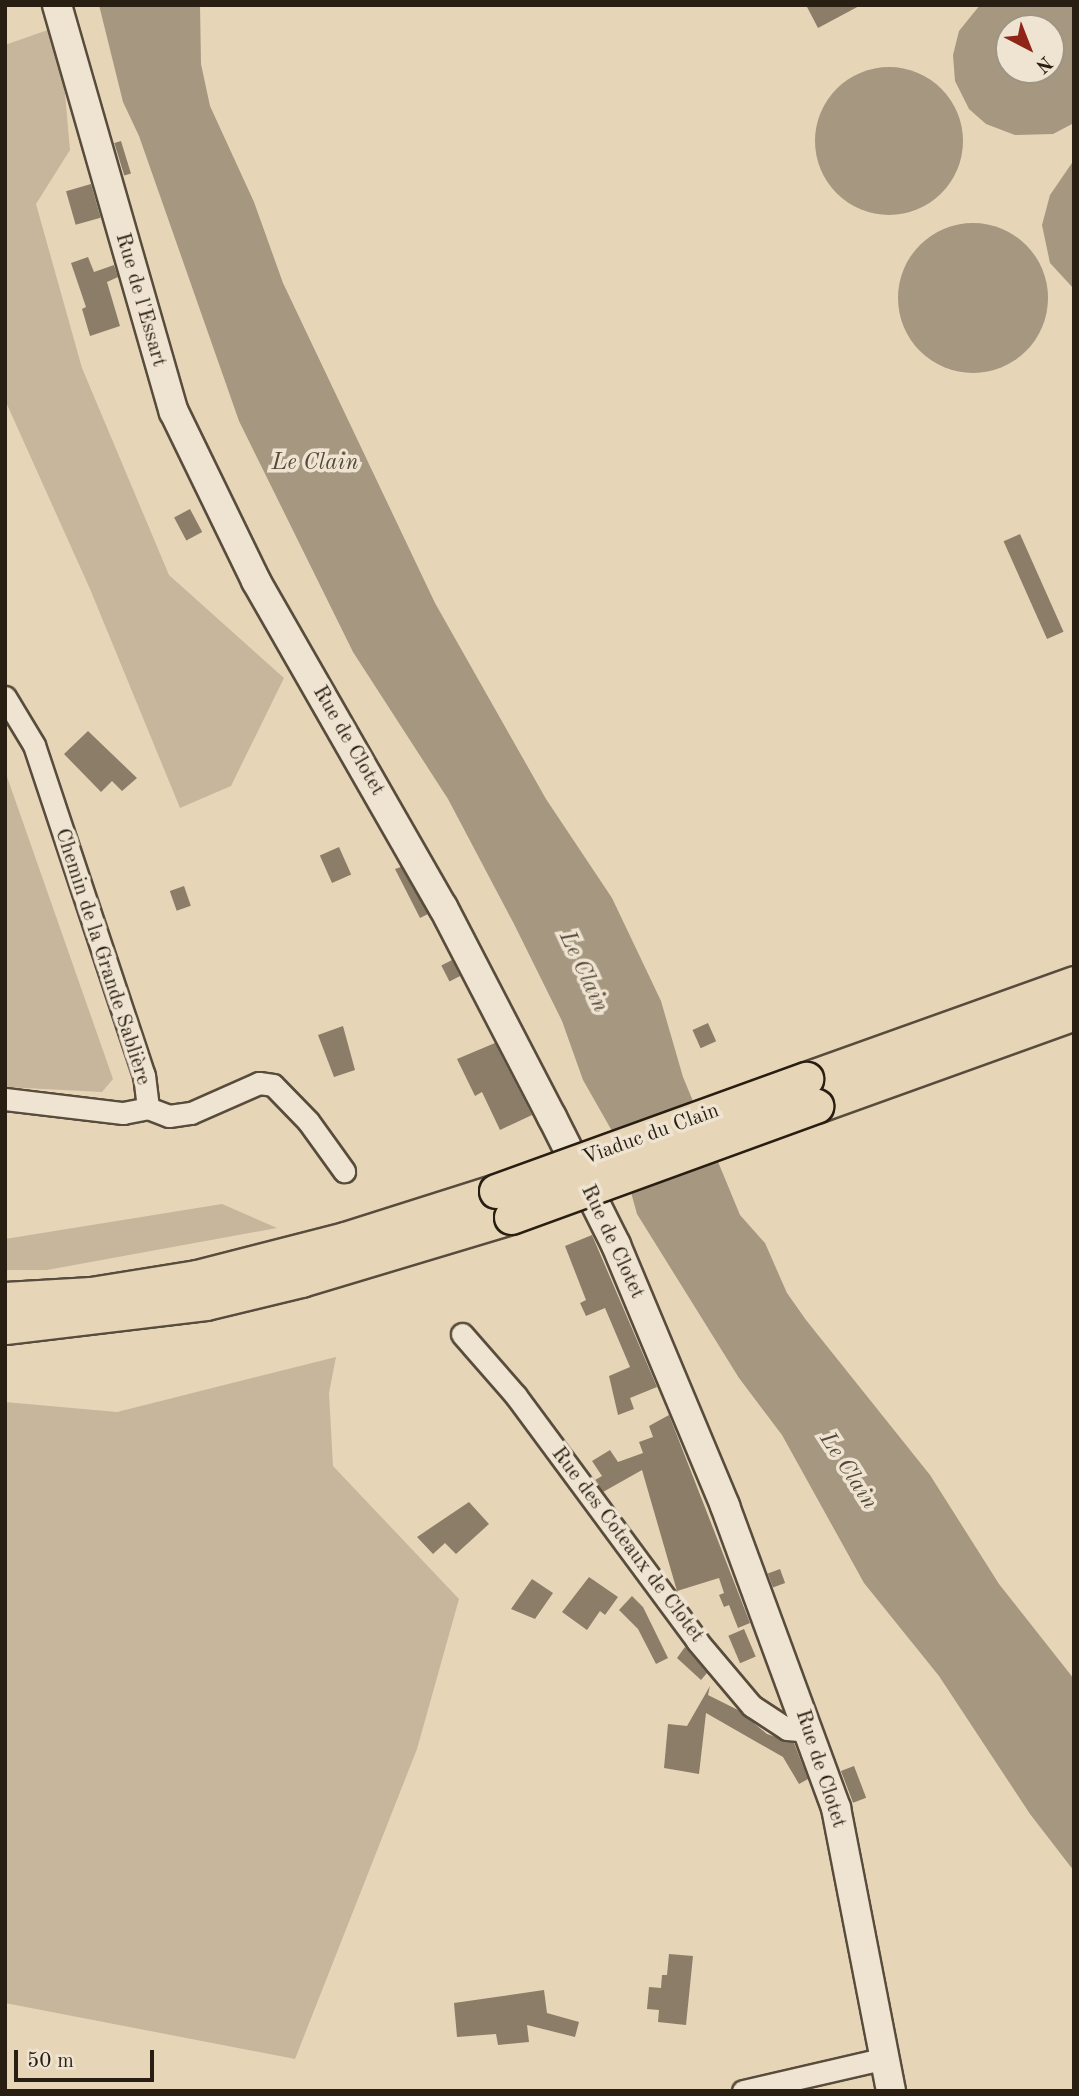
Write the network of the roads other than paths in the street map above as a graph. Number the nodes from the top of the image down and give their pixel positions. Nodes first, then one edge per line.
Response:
1 (57, 5) edge
2 (256, 581) joint
3 (5, 697) edge
4 (1074, 983) edge
5 (1074, 1013) edge
6 (811, 1093) junction
7 (5, 1100) edge
8 (148, 1108) junction
9 (344, 1171) dead end
10 (503, 1204) junction
11 (5, 1299) edge
12 (5, 1327) edge
13 (463, 1334) dead end
14 (808, 1731) junction
15 (881, 2059) junction
16 (743, 2091) edge
17 (891, 2091) edge

1 - 2 main road, Rue de l'Essart
2 - 14 main road, Rue de Clotet
3 - 8 street, Chemin de la Grande Sablière
4 - 6 highway
5 - 6 highway
6 - 10 highway, Viaduc du Clain, bridge
7 - 8 street
8 - 9 street, Chemin de la Grande Sablière
10 - 11 highway
10 - 12 highway
13 - 14 street, Rue des Coteaux de Clotet
14 - 15 main road, Rue de Clotet
15 - 16 street
15 - 17 main road, Rue de Clotet

